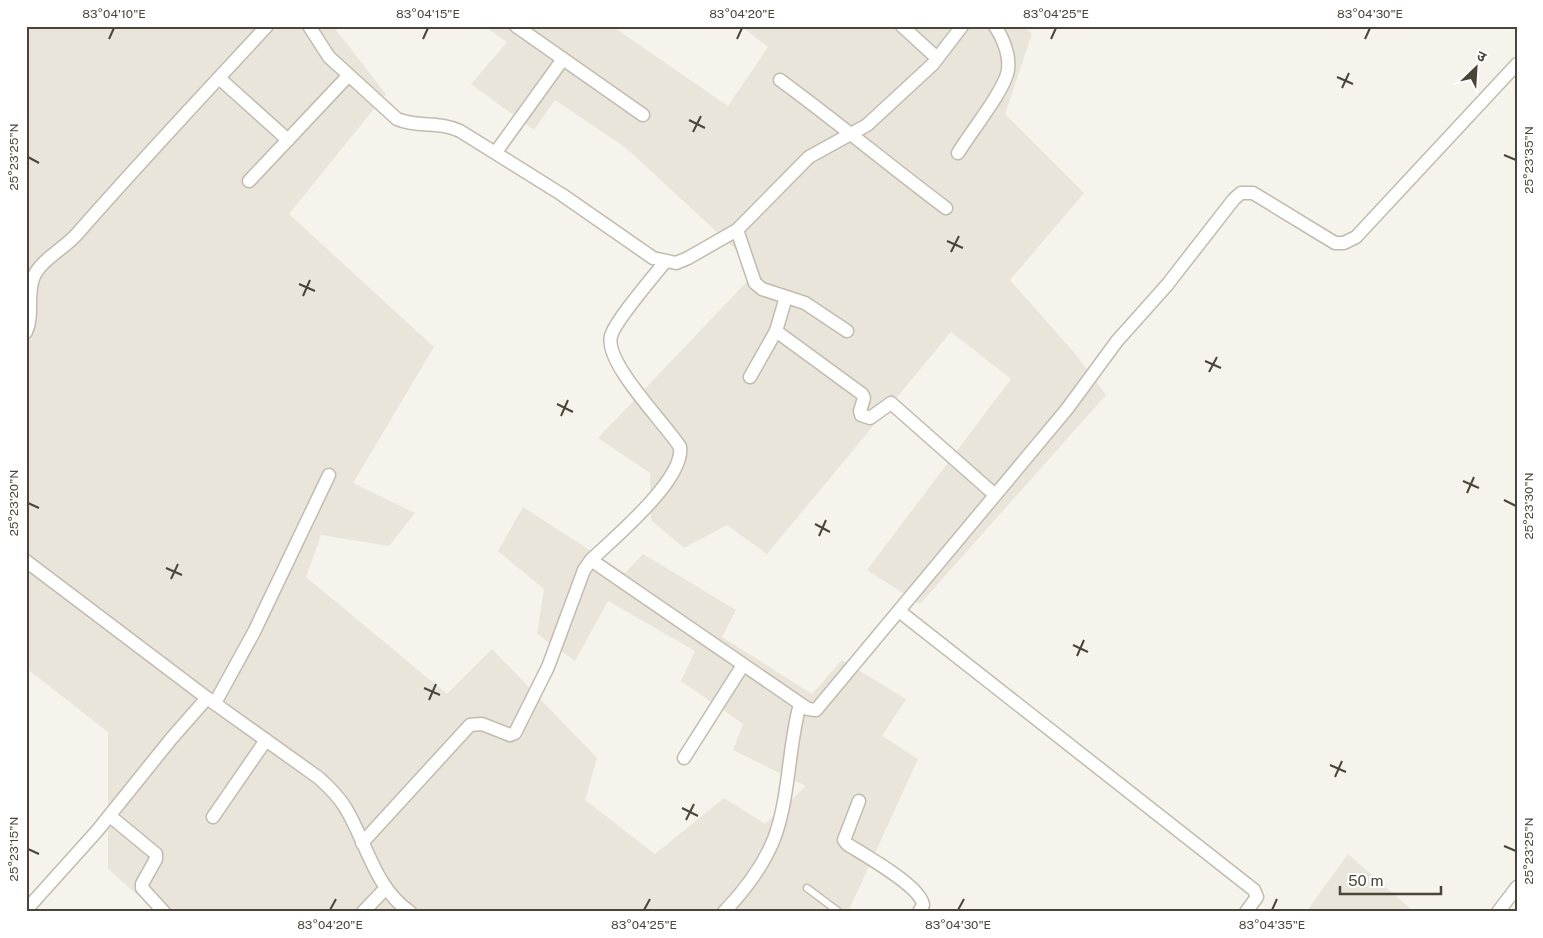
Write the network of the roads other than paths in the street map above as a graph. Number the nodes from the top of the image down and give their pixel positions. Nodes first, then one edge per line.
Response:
1 (267, 26) edge
2 (309, 26) edge
3 (516, 26) edge
4 (902, 26) edge
5 (962, 26) edge
6 (995, 26) edge
7 (937, 58) junction
8 (563, 59) junction
9 (1517, 64) edge
10 (348, 76) junction
11 (218, 78) junction
12 (780, 80) dead end
13 (643, 115) dead end
14 (851, 134) junction
15 (288, 140) junction
16 (496, 152) junction
17 (958, 152) dead end
18 (250, 181) dead end
19 (946, 208) dead end
20 (737, 230) junction
21 (665, 262) junction
22 (30, 278) edge
23 (786, 297) junction
24 (27, 326) edge
25 (776, 331) junction
26 (847, 331) dead end
27 (750, 377) dead end
28 (329, 475) dead end
29 (994, 494) junction
30 (591, 560) junction
31 (26, 562) edge
32 (899, 611) junction
33 (743, 665) junction
34 (211, 701) junction
35 (800, 704) junction
36 (266, 740) junction
37 (684, 758) dead end
38 (859, 802) dead end
39 (110, 816) junction
40 (213, 817) dead end
41 (362, 843) junction
42 (1517, 887) edge
43 (807, 888) dead end
44 (385, 889) junction
45 (26, 910) edge
46 (164, 912) edge
47 (363, 912) edge
48 (410, 912) edge
49 (724, 912) edge
50 (839, 912) edge
51 (919, 912) edge
52 (1246, 912) edge
53 (1498, 912) edge

1 - 11 street
2 - 10 street
3 - 8 street
4 - 7 street
5 - 7 street
6 - 17 street
7 - 14 street
8 - 13 street
8 - 16 street
9 - 29 street
10 - 15 street
10 - 16 street
11 - 15 street
11 - 22 street
12 - 14 street
14 - 19 street
14 - 20 street
15 - 18 street
16 - 21 street
20 - 21 street
20 - 23 street
21 - 30 street
22 - 24 street
23 - 25 street
23 - 26 street
25 - 27 street
25 - 29 street
28 - 34 street
29 - 32 street
30 - 33 street
30 - 41 street
31 - 34 street
32 - 35 street
32 - 52 street
33 - 35 street
33 - 37 street
34 - 36 street
34 - 39 street
35 - 49 street
36 - 40 street
36 - 41 street
38 - 51 street
39 - 45 street
39 - 46 street
41 - 44 street
42 - 53 street
43 - 50 lane
44 - 47 street
44 - 48 street

